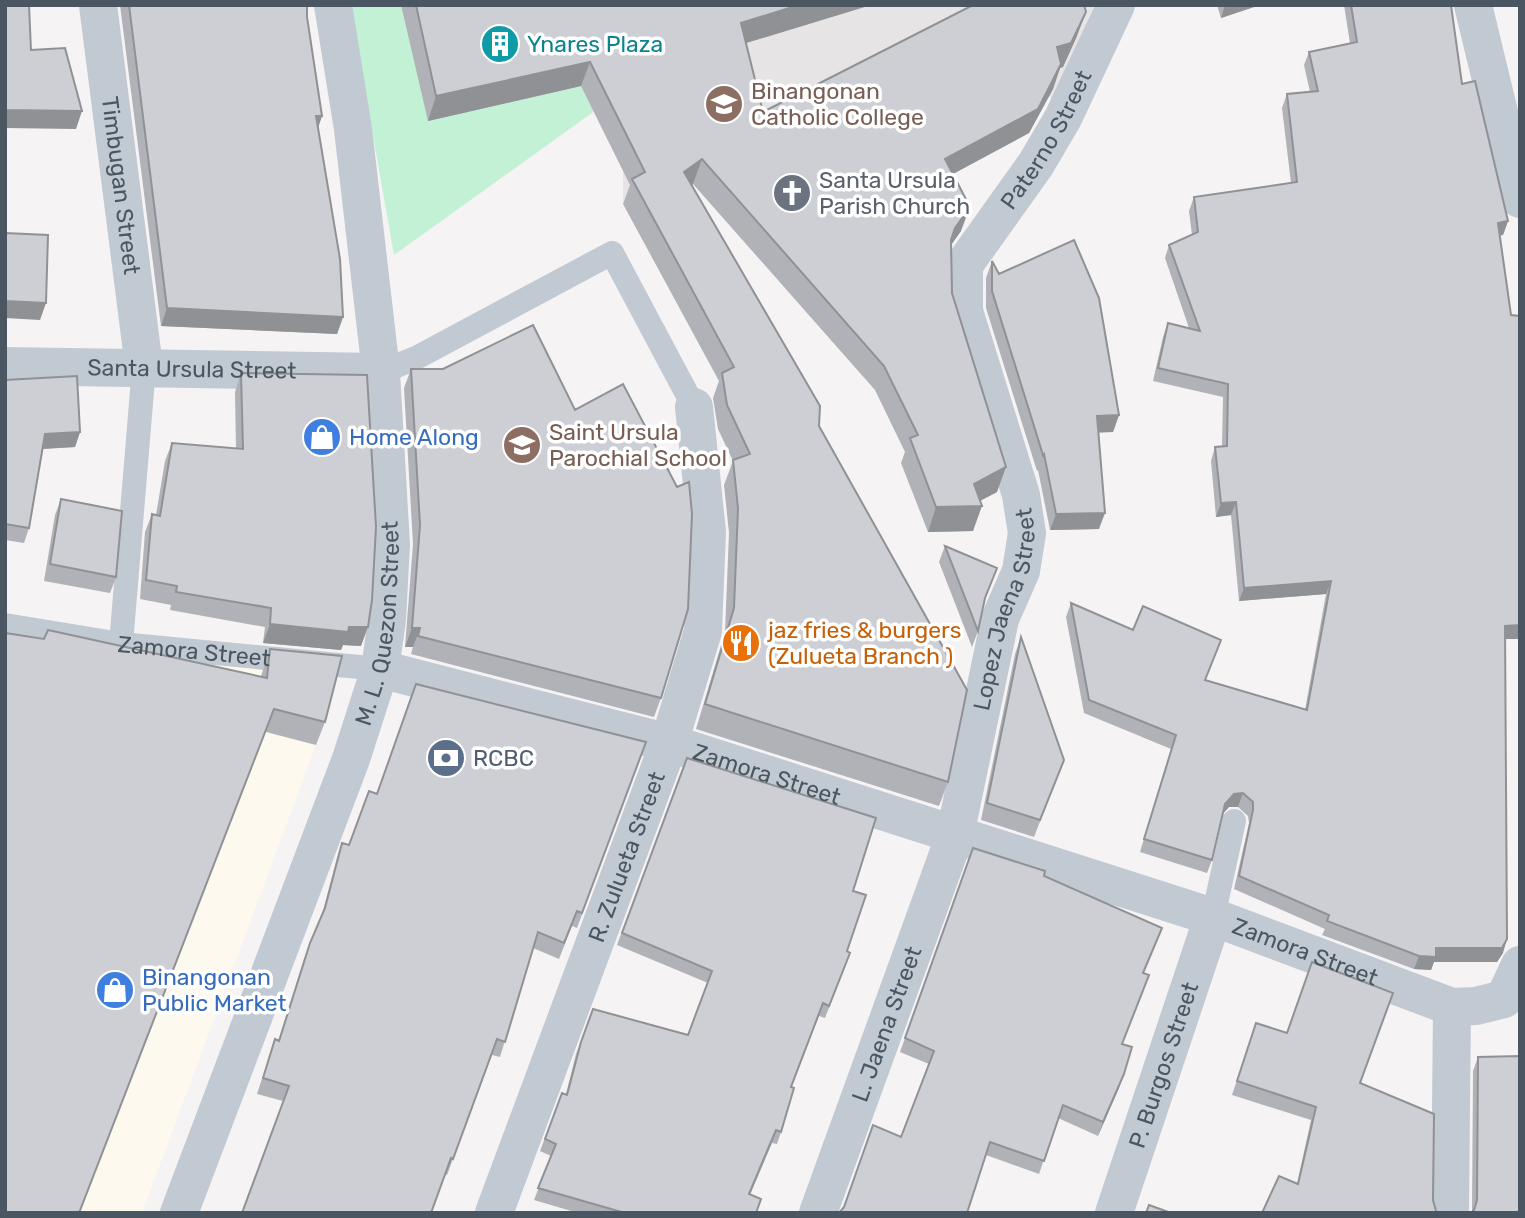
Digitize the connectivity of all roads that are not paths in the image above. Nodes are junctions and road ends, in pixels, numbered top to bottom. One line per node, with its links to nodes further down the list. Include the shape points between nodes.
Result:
1 (98, 5): 8 (street, Timbugan Street)
2 (332, 5): 9 (street, M. L. Quezon Street, via 353,129)
3 (1116, 5): 6 (street, Paterno Street, via 1043,153)
4 (1473, 5): 5 (street)
5 (1520, 199)
6 (964, 265): 16 (street, Lopez Jaena Street, via 964,311 1021,495 1027,533 1021,571 1000,619)
7 (5, 366): 8 (street, Santa Ursula Street)
8 (144, 367): 9 (street, Santa Ursula Street); 12 (lane)
9 (381, 372): 10 (lane, via 416,358 612,253); 13 (street, M. L. Quezon Street, via 391,545)
10 (694, 407): 14 (street, R. Zulueta Street, via 707,532 704,631)
11 (6, 629): 12 (lane, Zamora Street)
12 (121, 644): 13 (lane, Zamora Street)
13 (380, 669): 14 (street, Zamora Street); 20 (street, M. L. Quezon Street, via 351,759)
14 (669, 743): 16 (street, Zamora Street); 21 (street, R. Zulueta Street)
15 (1234, 821): 17 (lane)
16 (955, 835): 17 (street, Zamora Street); 22 (street, L. Jaena Street)
17 (1213, 917): 19 (street, Zamora Street); 23 (street, P. Burgos Street)
18 (1520, 965): 19 (street, Zamora Street, via 1504,999)
19 (1452, 1007): 24 (street)
20 (179, 1213)
21 (494, 1213)
22 (818, 1213)
23 (1114, 1213)
24 (1450, 1213)

